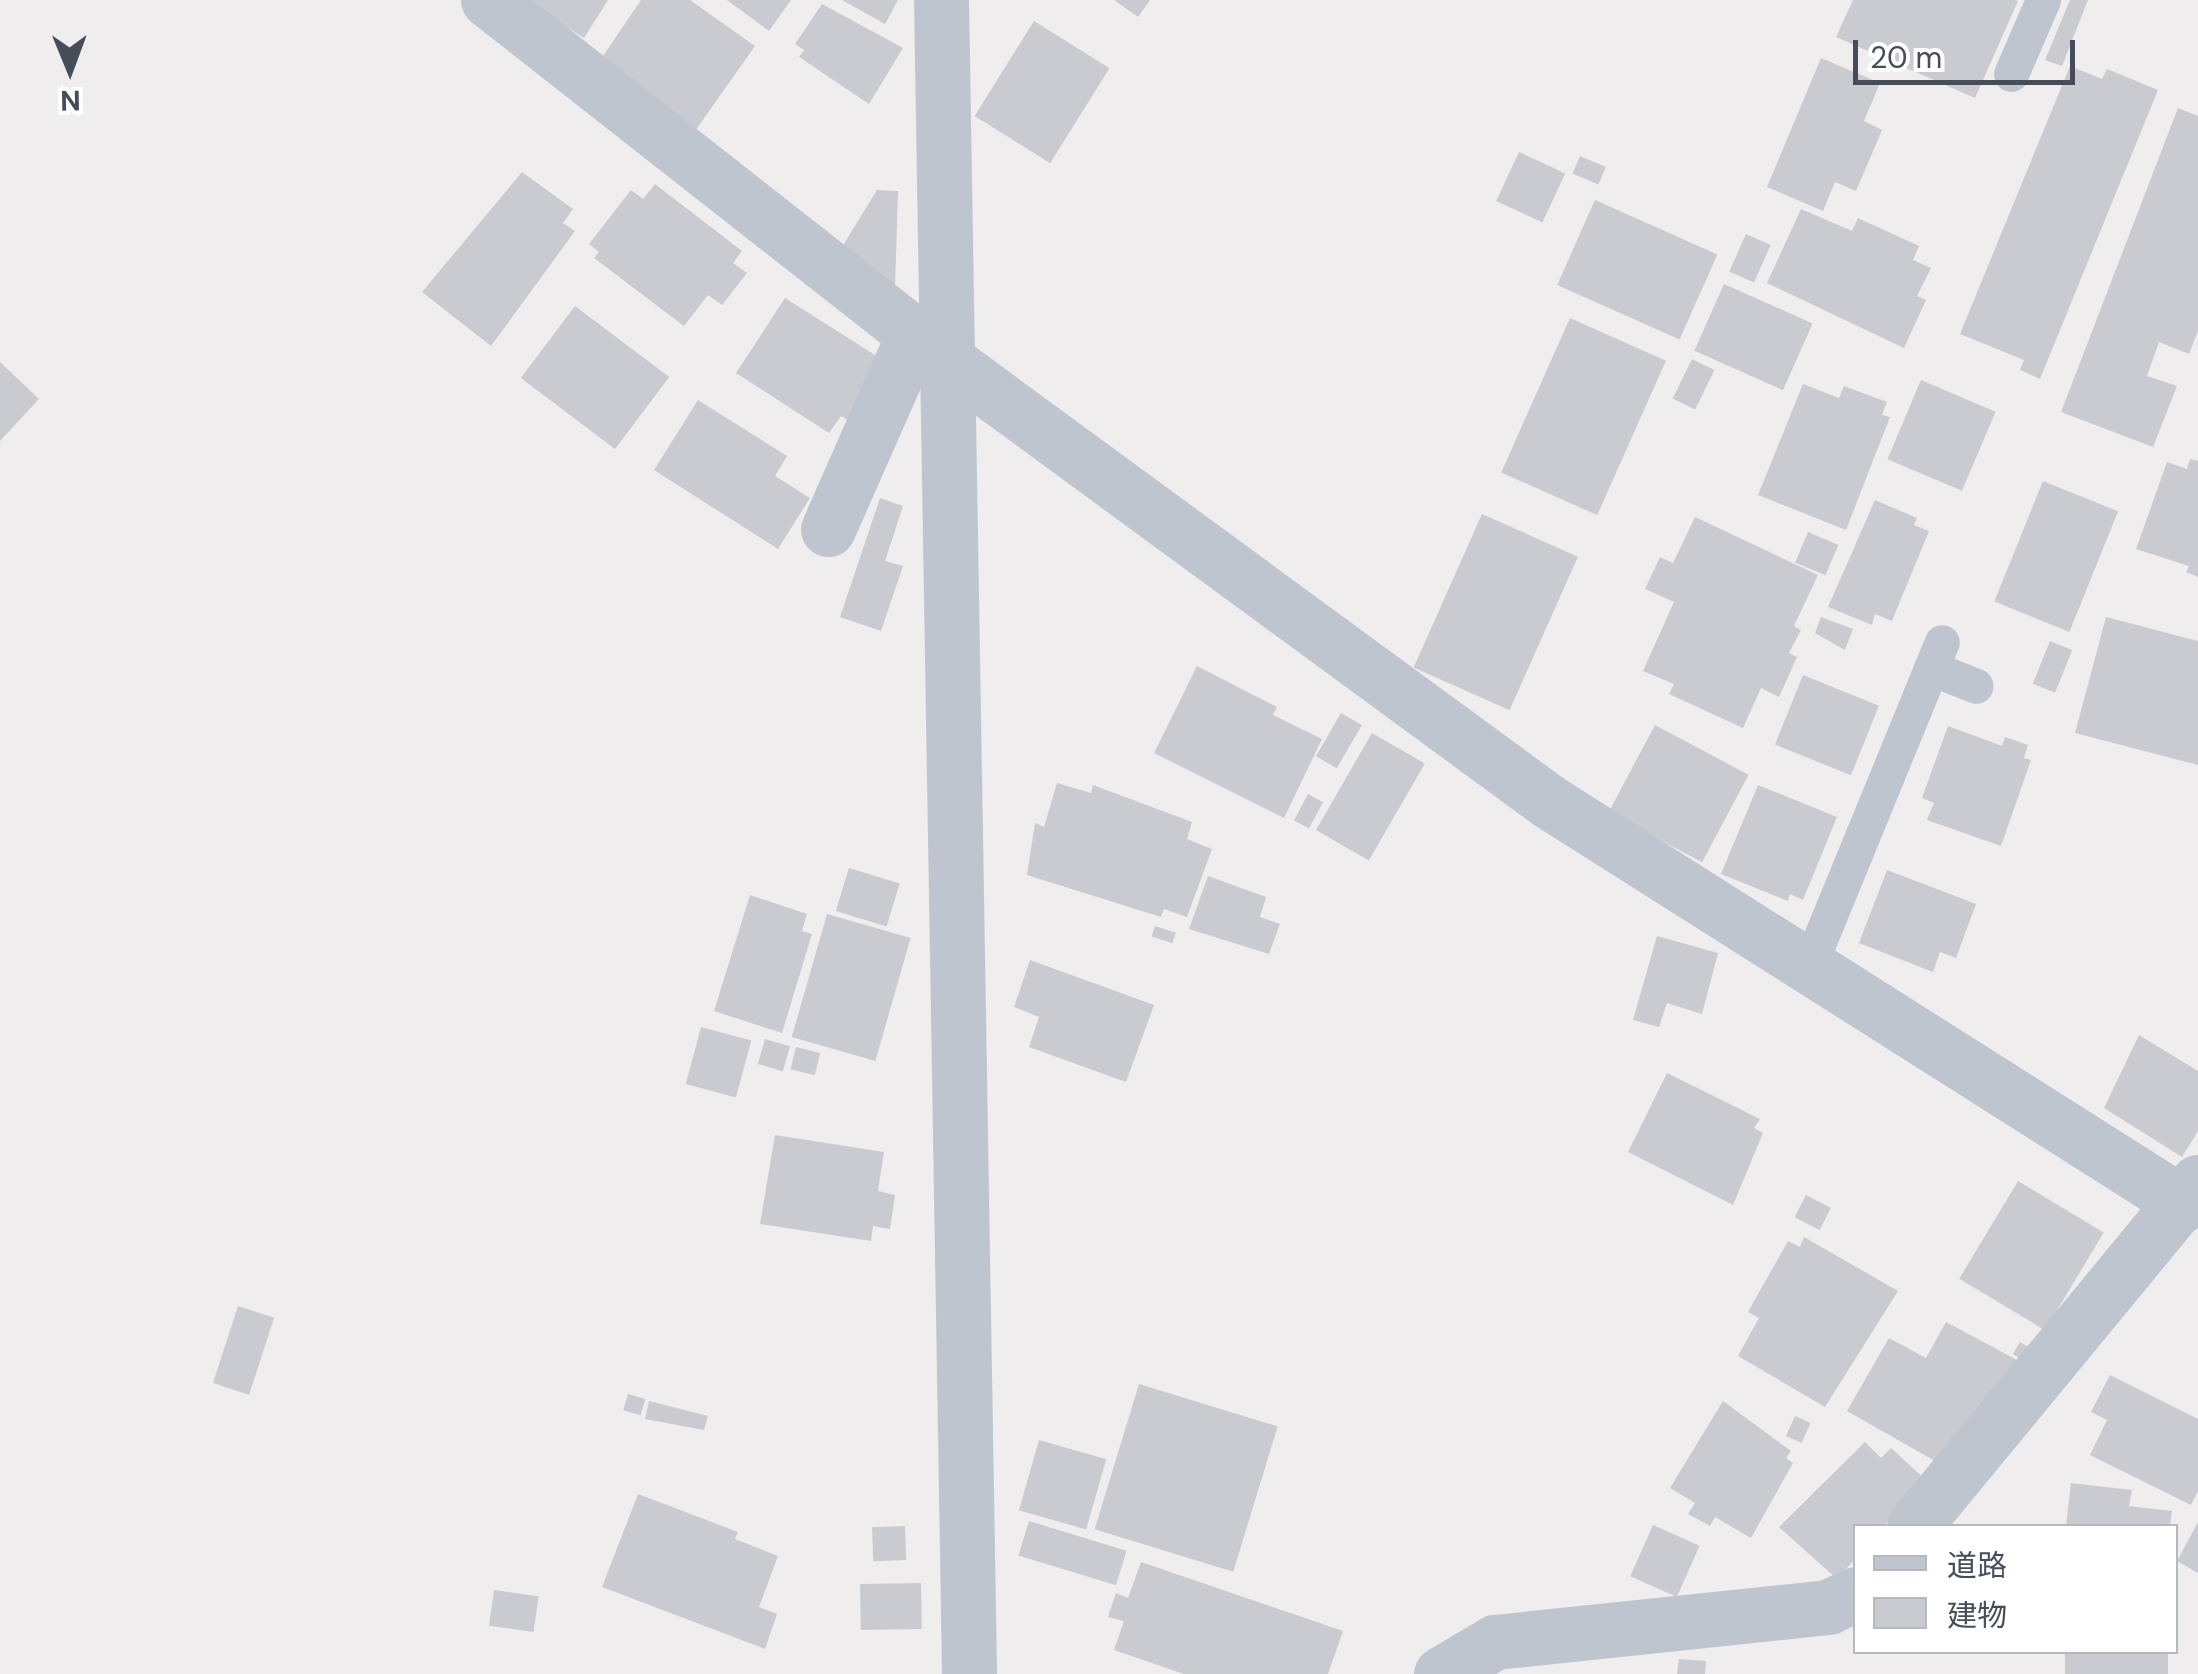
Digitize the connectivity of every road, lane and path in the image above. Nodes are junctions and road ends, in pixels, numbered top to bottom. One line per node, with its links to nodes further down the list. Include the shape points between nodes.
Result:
1 (488, 0): 5 (street)
2 (941, 0): 5 (street)
3 (2043, 0): 4 (lane)
4 (2011, 74)
5 (931, 348): 6 (street); 8 (street, via 1548,801); 12 (street)
6 (828, 530)
7 (1976, 686): 8 (lane, via 1936,655)
8 (1809, 966): 9 (street)
9 (2191, 1193): 10 (street)
10 (1916, 1524)
11 (1853, 1595): 13 (street, via 1828,1607 1494,1642)
12 (969, 1674)
13 (1442, 1674)

